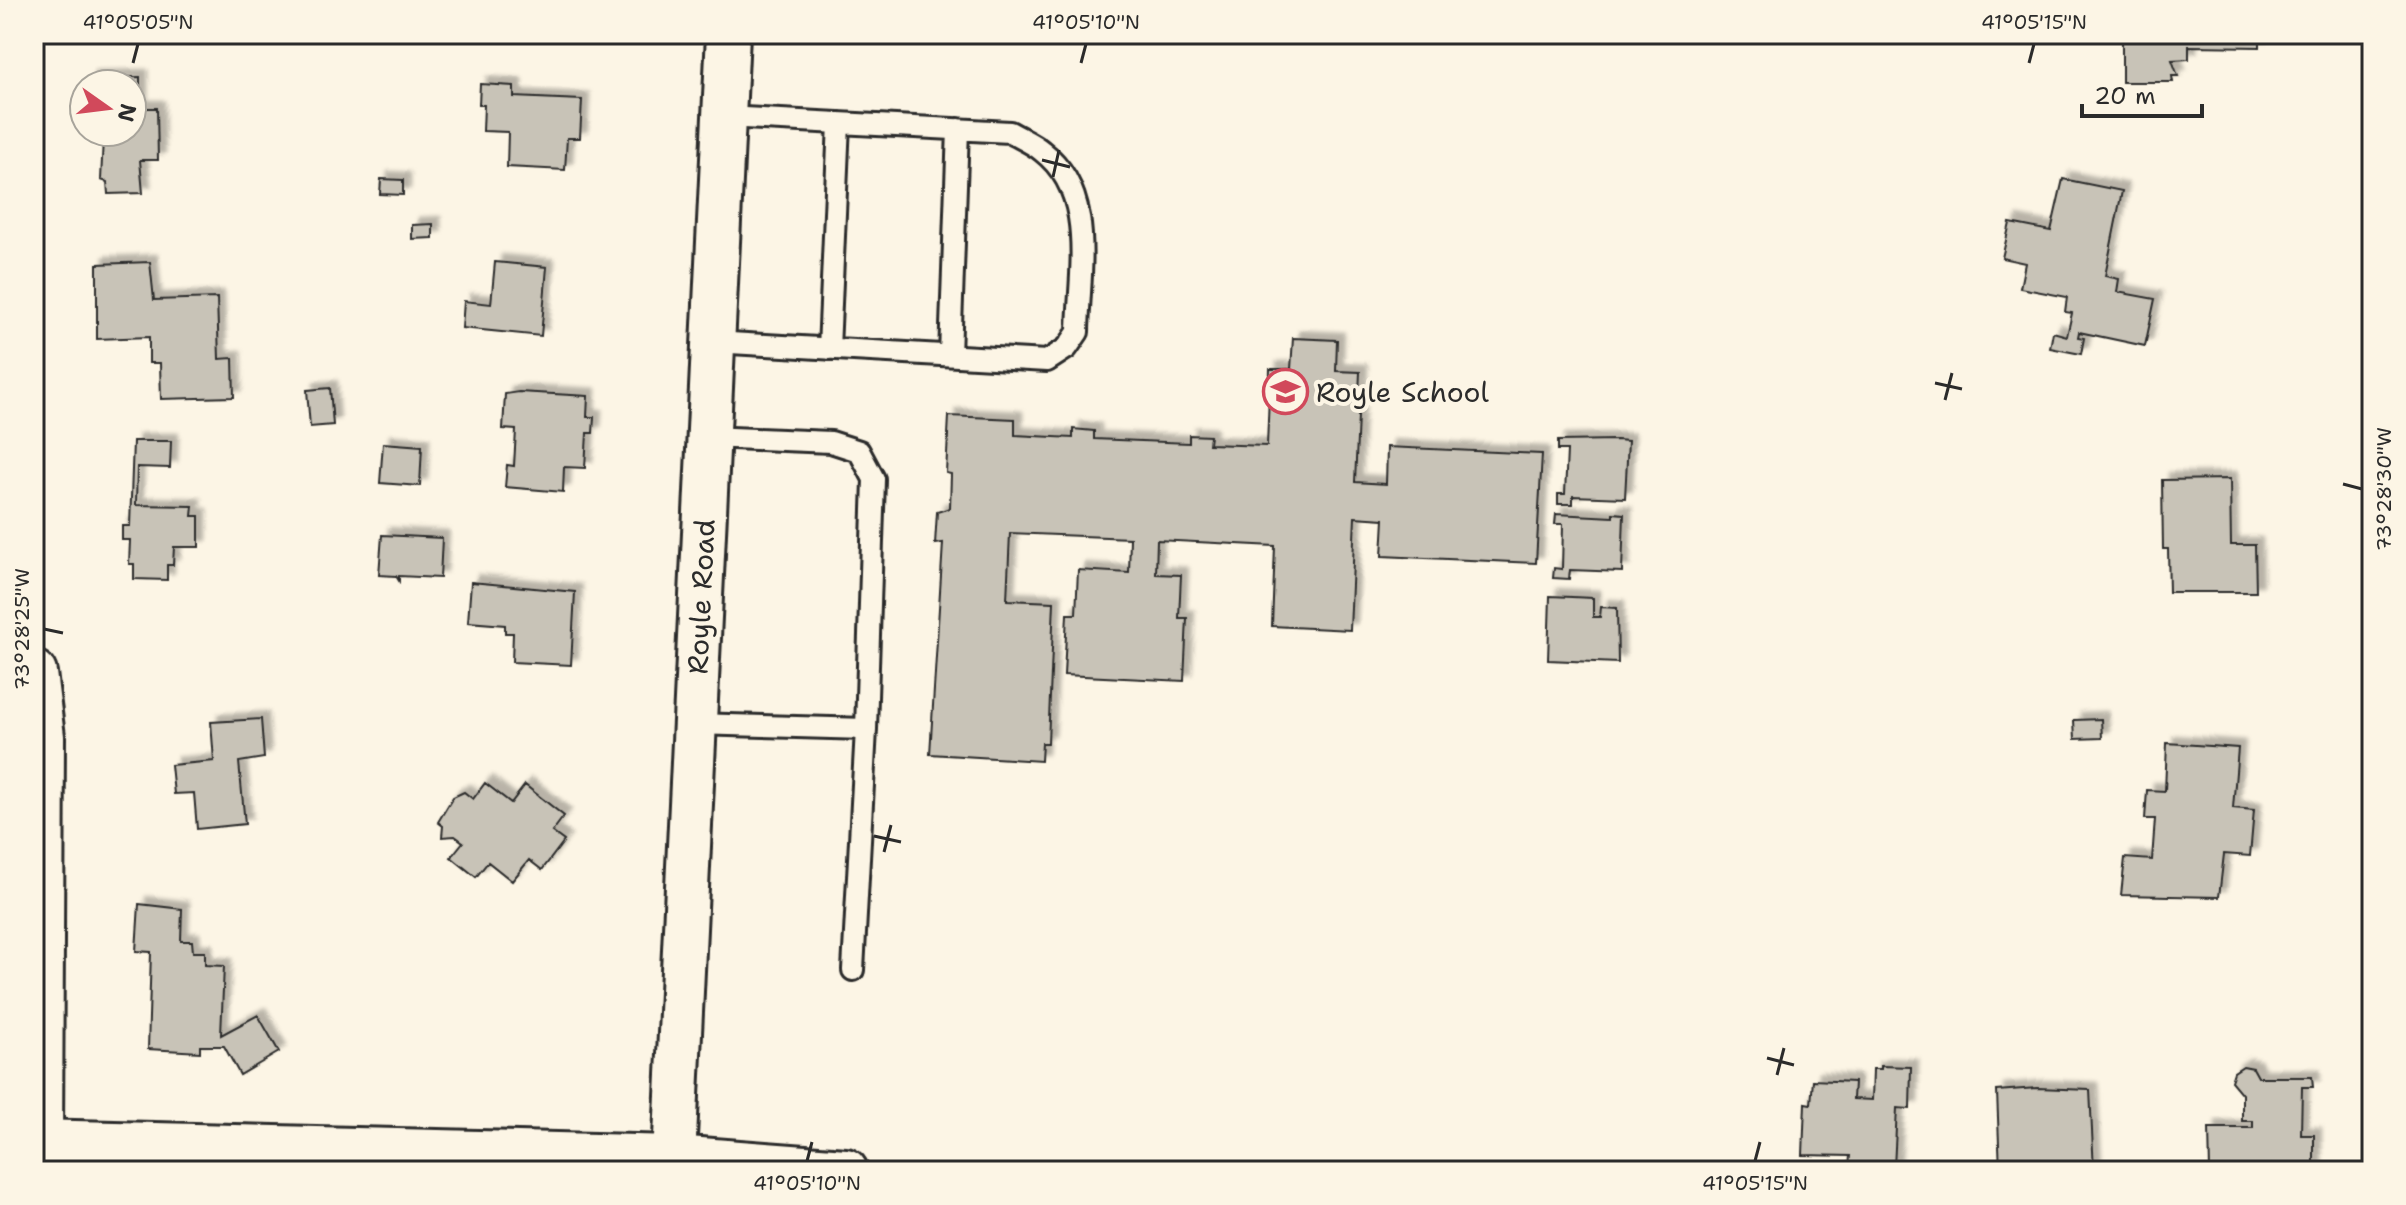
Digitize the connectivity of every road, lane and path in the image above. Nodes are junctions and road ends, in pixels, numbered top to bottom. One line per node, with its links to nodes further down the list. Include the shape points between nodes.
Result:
1 (728, 34): 2 (street, Royle Road)
2 (724, 117): 3 (lane); 5 (street, Royle Road)
3 (839, 123): 4 (lane); 6 (lane)
4 (958, 129): 7 (lane); 7 (lane, via 1010,132 1044,152 1067,182 1081,211 1078,332 1067,348 1047,361)
5 (713, 342): 6 (lane); 8 (street, Royle Road)
6 (829, 349): 7 (lane)
7 (950, 355)
8 (708, 437): 10 (street, Royle Road); 11 (lane, via 831,442 859,451 874,479)
9 (34, 673): 13 (main road, via 42,737)
10 (694, 724): 11 (lane); 14 (street, Royle Road)
11 (866, 729): 12 (lane)
12 (853, 970)
13 (37, 1142): 15 (main road)
14 (674, 1158): 15 (main road); 16 (main road)
15 (506, 1163)
16 (845, 1171)

